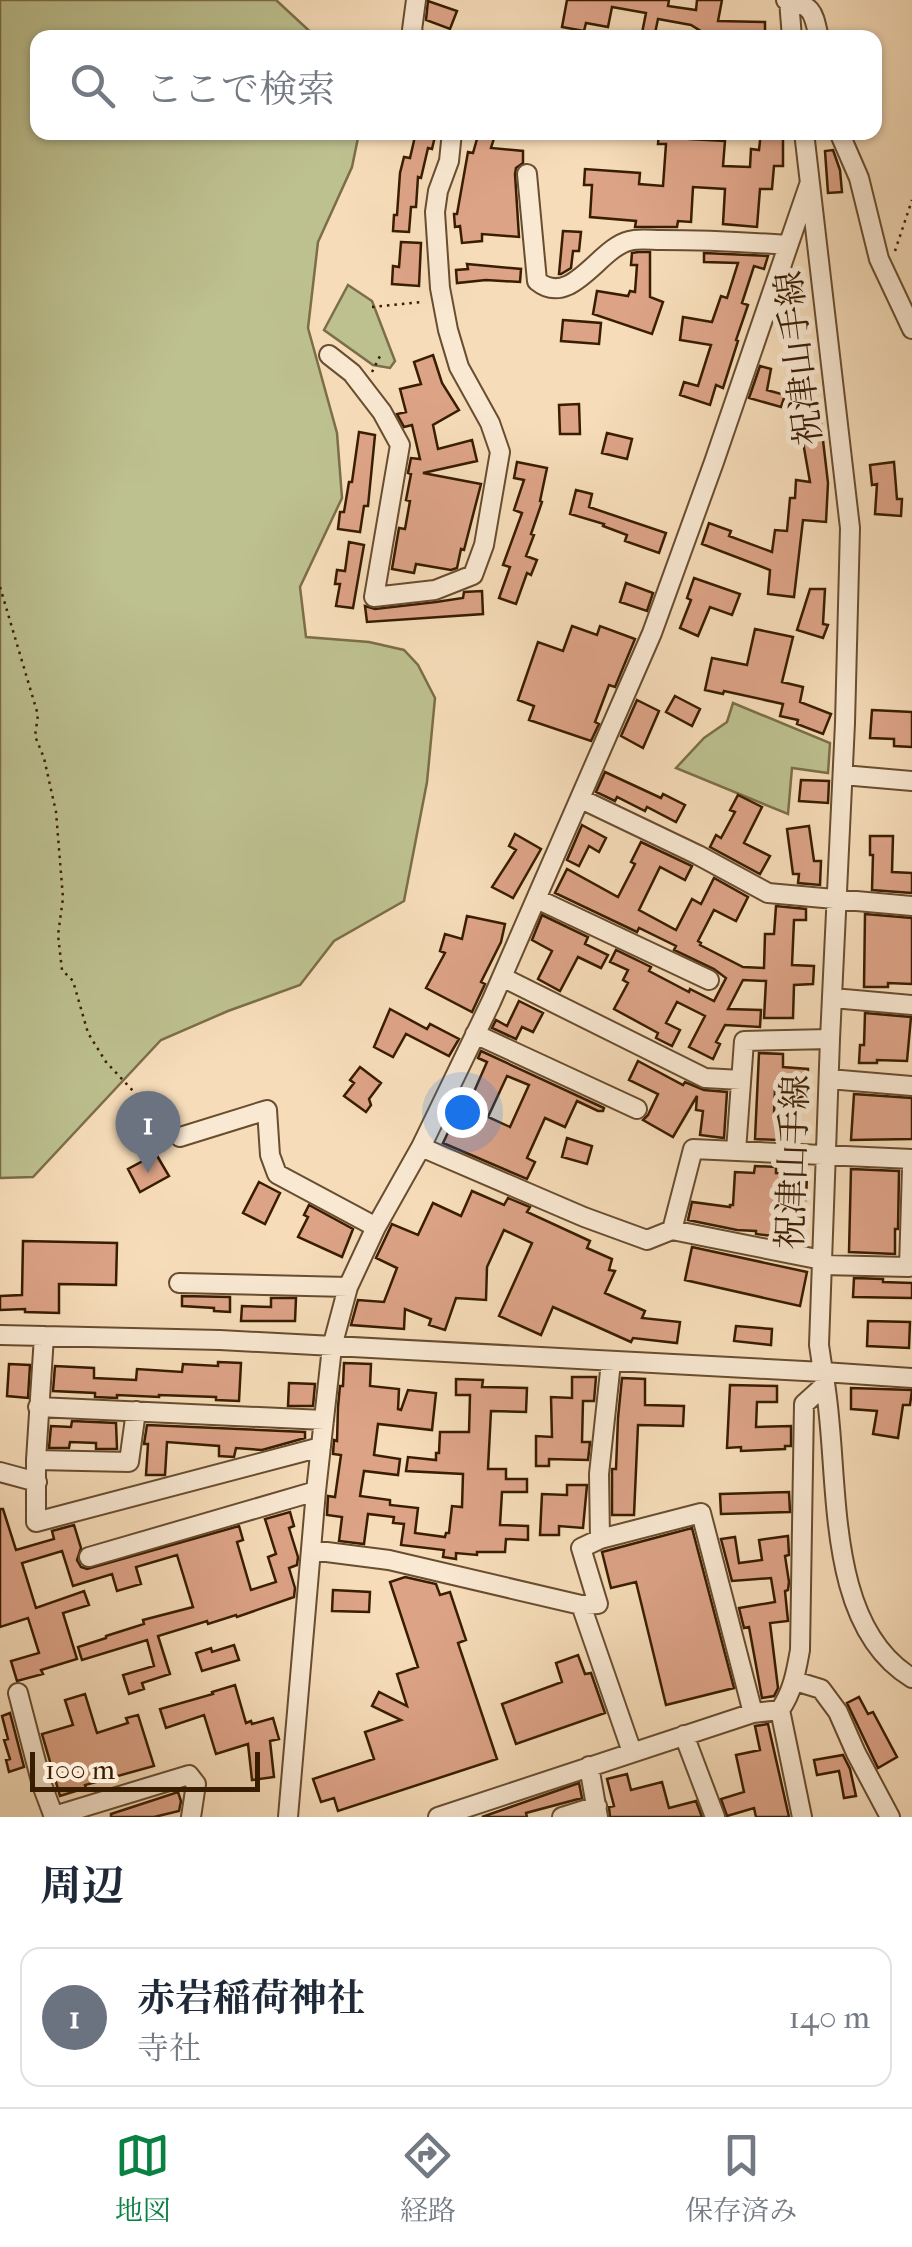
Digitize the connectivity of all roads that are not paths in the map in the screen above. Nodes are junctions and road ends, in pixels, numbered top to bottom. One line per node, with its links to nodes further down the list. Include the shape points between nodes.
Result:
1 (416, 0): 3 (street)
2 (789, 0): 4 (street); 5 (street, via 810,8)
3 (412, 30)
4 (791, 30)
5 (817, 30)
6 (451, 140): 13 (street, via 436,212 440,288 459,367 500,452 473,575 435,590 374,596 400,445 382,412)
7 (805, 140): 10 (street, 祝津山手線)
8 (842, 140): 12 (street, via 859,178 879,259)
9 (526, 174): 11 (street, via 537,281 556,289 627,240)
10 (810, 180): 11 (street); 14 (street, 祝津山手線, via 850,528)
11 (787, 244): 16 (street, via 652,633)
12 (911, 326)
13 (329, 355)
14 (842, 775): 15 (street); 18 (street, 祝津山手線)
15 (912, 781)
16 (581, 799): 17 (street); 18 (street, via 768,893)
17 (537, 899): 20 (street); 21 (street)
18 (838, 901): 19 (street); 22 (street, 祝津山手線)
19 (912, 906)
20 (502, 977): 24 (street); 27 (street, via 706,1078)
21 (709, 980)
22 (832, 998): 23 (street); 25 (street, 祝津山手線)
23 (912, 1005)
24 (475, 1034): 29 (street); 31 (street)
25 (830, 1039): 26 (street, 祝津山手線); 27 (street, via 744,1041)
26 (829, 1079): 28 (street); 33 (street, 祝津山手線)
27 (741, 1080): 32 (street)
28 (912, 1086)
29 (637, 1108)
30 (180, 1137): 36 (street, via 268,1110 278,1174)
31 (421, 1147): 36 (street); 37 (street, via 647,1240)
32 (736, 1151): 33 (street); 37 (street, via 693,1149)
33 (826, 1156): 34 (street); 38 (street, 祝津山手線)
34 (912, 1159)
35 (912, 1168): 38 (street, via 909,1268)
36 (376, 1227): 40 (street)
37 (672, 1230): 38 (street)
38 (822, 1262): 46 (street, 祝津山手線)
39 (178, 1283): 40 (street)
40 (348, 1287): 43 (street)
41 (0, 1335): 42 (street)
42 (44, 1336): 43 (street); 47 (street)
43 (332, 1346): 44 (street); 49 (street)
44 (612, 1362): 46 (street); 55 (street, via 599,1474)
45 (912, 1378): 46 (street)
46 (824, 1379): 59 (street, 祝津山手線, via 845,1571 878,1646); 60 (street, via 804,1404)
47 (38, 1406): 48 (street); 51 (street)
48 (136, 1412): 49 (street); 51 (street, via 130,1462)
49 (324, 1420): 50 (street)
50 (321, 1447): 53 (street, via 36,1522); 54 (street)
51 (36, 1460): 53 (street)
52 (0, 1472): 53 (street)
53 (36, 1482)
54 (316, 1491): 56 (street); 57 (street)
55 (600, 1539): 58 (street, via 581,1548 598,1604); 63 (street, via 702,1514)
56 (311, 1550): 58 (street, via 389,1560); 71 (street)
57 (89, 1556)
58 (581, 1605): 65 (street)
59 (912, 1678)
60 (795, 1681): 62 (street); 75 (street, via 820,1689 838,1712)
61 (18, 1693): 69 (street)
62 (780, 1710): 63 (street); 74 (street)
63 (753, 1713): 64 (street)
64 (684, 1736): 65 (street); 73 (street)
65 (632, 1752): 66 (street)
66 (588, 1766): 67 (street); 68 (street)
67 (598, 1811): 72 (street)
68 (448, 1815)
69 (54, 1816): 70 (street, via 189,1775 196,1784)
70 (192, 1817)
71 (288, 1817)
72 (562, 1817)
73 (714, 1817)
74 (802, 1817)
75 (890, 1817)

